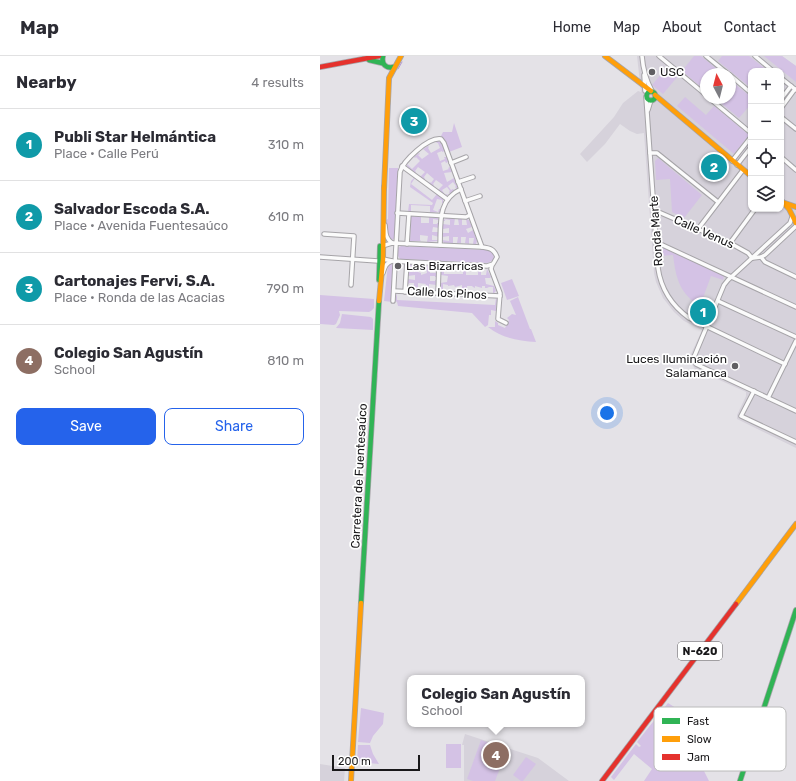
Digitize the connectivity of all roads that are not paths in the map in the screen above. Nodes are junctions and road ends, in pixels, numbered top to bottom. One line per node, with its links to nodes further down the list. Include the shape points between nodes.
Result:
1 (379, 56): 9 (main road)
2 (383, 56): 10 (main road)
3 (606, 56): 19 (main road)
4 (642, 56): 15 (street, Ronda Marte)
5 (659, 56): 22 (street)
6 (706, 56): 13 (street)
7 (755, 56): 14 (street)
8 (399, 57): 12 (main road, via 398,64)
9 (357, 60): 10 (main road, via 376,61); 11 (main road)
10 (384, 65): 12 (main road); 16 (main road)
11 (320, 67)
12 (394, 67): 16 (main road)
13 (721, 68)
14 (769, 68)
15 (644, 72): 17 (street, Ronda Marte); 25 (street, Ronda Marte)
16 (389, 78): 46 (main road)
17 (644, 78): 19 (street); 25 (street, Ronda Marte)
18 (784, 80): 21 (street)
19 (636, 81): 25 (main road)
20 (736, 81): 24 (street)
21 (791, 86): 23 (street); 26 (street)
22 (700, 90)
23 (796, 90): 28 (street)
24 (748, 91)
25 (649, 94): 34 (street, Ronda Marte, via 647,113); 37 (main road)
26 (784, 95)
27 (716, 104): 30 (street)
28 (784, 104)
29 (784, 120): 31 (street)
30 (748, 130)
31 (796, 130)
32 (749, 140): 37 (street)
33 (748, 151): 39 (street)
34 (650, 153): 51 (street, via 657,153); 55 (street, Ronda Marte)
35 (466, 157): 38 (street)
36 (784, 160): 42 (street)
37 (732, 161): 39 (main road)
38 (451, 163): 40 (street, via 443,141 439,138 418,150); 45 (street)
39 (737, 165): 41 (main road)
40 (402, 166): 49 (street); 57 (street)
41 (743, 170): 43 (main road); 51 (street)
42 (796, 170)
43 (748, 174)
44 (473, 176): 45 (street)
45 (458, 182): 47 (street)
46 (384, 187): 62 (main road); 71 (main road)
47 (461, 189): 49 (street); 50 (street)
48 (480, 196): 50 (street)
49 (447, 199): 59 (street)
50 (465, 201): 60 (street)
51 (718, 202): 64 (street)
52 (784, 202): 54 (main road)
53 (784, 204): 61 (main road)
54 (796, 208): 61 (main road)
55 (654, 210): 64 (street, Calle Venus); 66 (street, Ronda Marte)
56 (753, 212): 69 (street)
57 (397, 213): 58 (street); 67 (street)
58 (409, 214): 59 (street); 68 (street)
59 (442, 216): 60 (street); 70 (street)
60 (470, 216): 72 (street)
61 (792, 216): 63 (main road); 73 (street, via 790,223)
62 (384, 222): 67 (street, via 386,236); 71 (main road)
63 (796, 225): 75 (street)
64 (698, 229): 69 (street, Calle Venus)
65 (324, 234): 77 (street, via 354,236)
66 (656, 242): 84 (street); 96 (street, Ronda Marte, via 659,275 670,301 682,313)
67 (394, 243): 68 (street); 71 (street); 79 (street)
68 (407, 244): 70 (street)
69 (730, 244): 76 (street, Calle Venus, via 748,253)
70 (440, 245): 72 (street)
71 (382, 246): 78 (main road)
72 (482, 247): 82 (street, via 492,249 496,253 497,257)
73 (759, 252): 75 (street); 76 (street)
74 (320, 257): 77 (street)
75 (761, 257): 76 (street); 83 (street, via 765,262)
76 (752, 258): 84 (street)
77 (353, 260): 78 (street); 86 (street)
78 (381, 260): 79 (street); 85 (main road, Carretera de Fuentesaúco); 94 (main road, Carretera de Fuentesaúco)
79 (394, 261): 80 (street); 85 (street, via 385,266); 87 (street)
80 (407, 262): 81 (street); 88 (street)
81 (439, 263): 82 (street); 89 (street)
82 (492, 265): 90 (street)
83 (796, 276)
84 (732, 277): 92 (street, via 724,285); 93 (street)
85 (382, 280): 94 (main road, Carretera de Fuentesaúco)
86 (351, 285)
87 (394, 291): 88 (street, Calle los Pinos); 91 (street)
88 (405, 292): 89 (street, Calle los Pinos)
89 (438, 293): 90 (street, Calle los Pinos)
90 (500, 296): 95 (street, via 498,319)
91 (393, 301)
92 (718, 302): 96 (street); 97 (street)
93 (796, 307)
94 (378, 316): 110 (main road, Carretera de Fuentesaúco)
95 (506, 323)
96 (707, 327): 99 (street, Ronda Marte); 100 (street, via 694,355 696,364)
97 (796, 338)
98 (796, 341): 99 (street)
99 (785, 364): 101 (street)
100 (754, 391): 101 (street); 103 (street, via 741,416)
101 (768, 398): 102 (street)
102 (796, 411)
103 (796, 442)
104 (796, 524): 106 (main road, N-620)
105 (796, 610): 107 (main road)
106 (658, 707)
107 (764, 707)
108 (654, 712): 111 (main road, N-620)
109 (743, 771): 112 (main road)
110 (351, 781)
111 (602, 781)
112 (740, 781)

